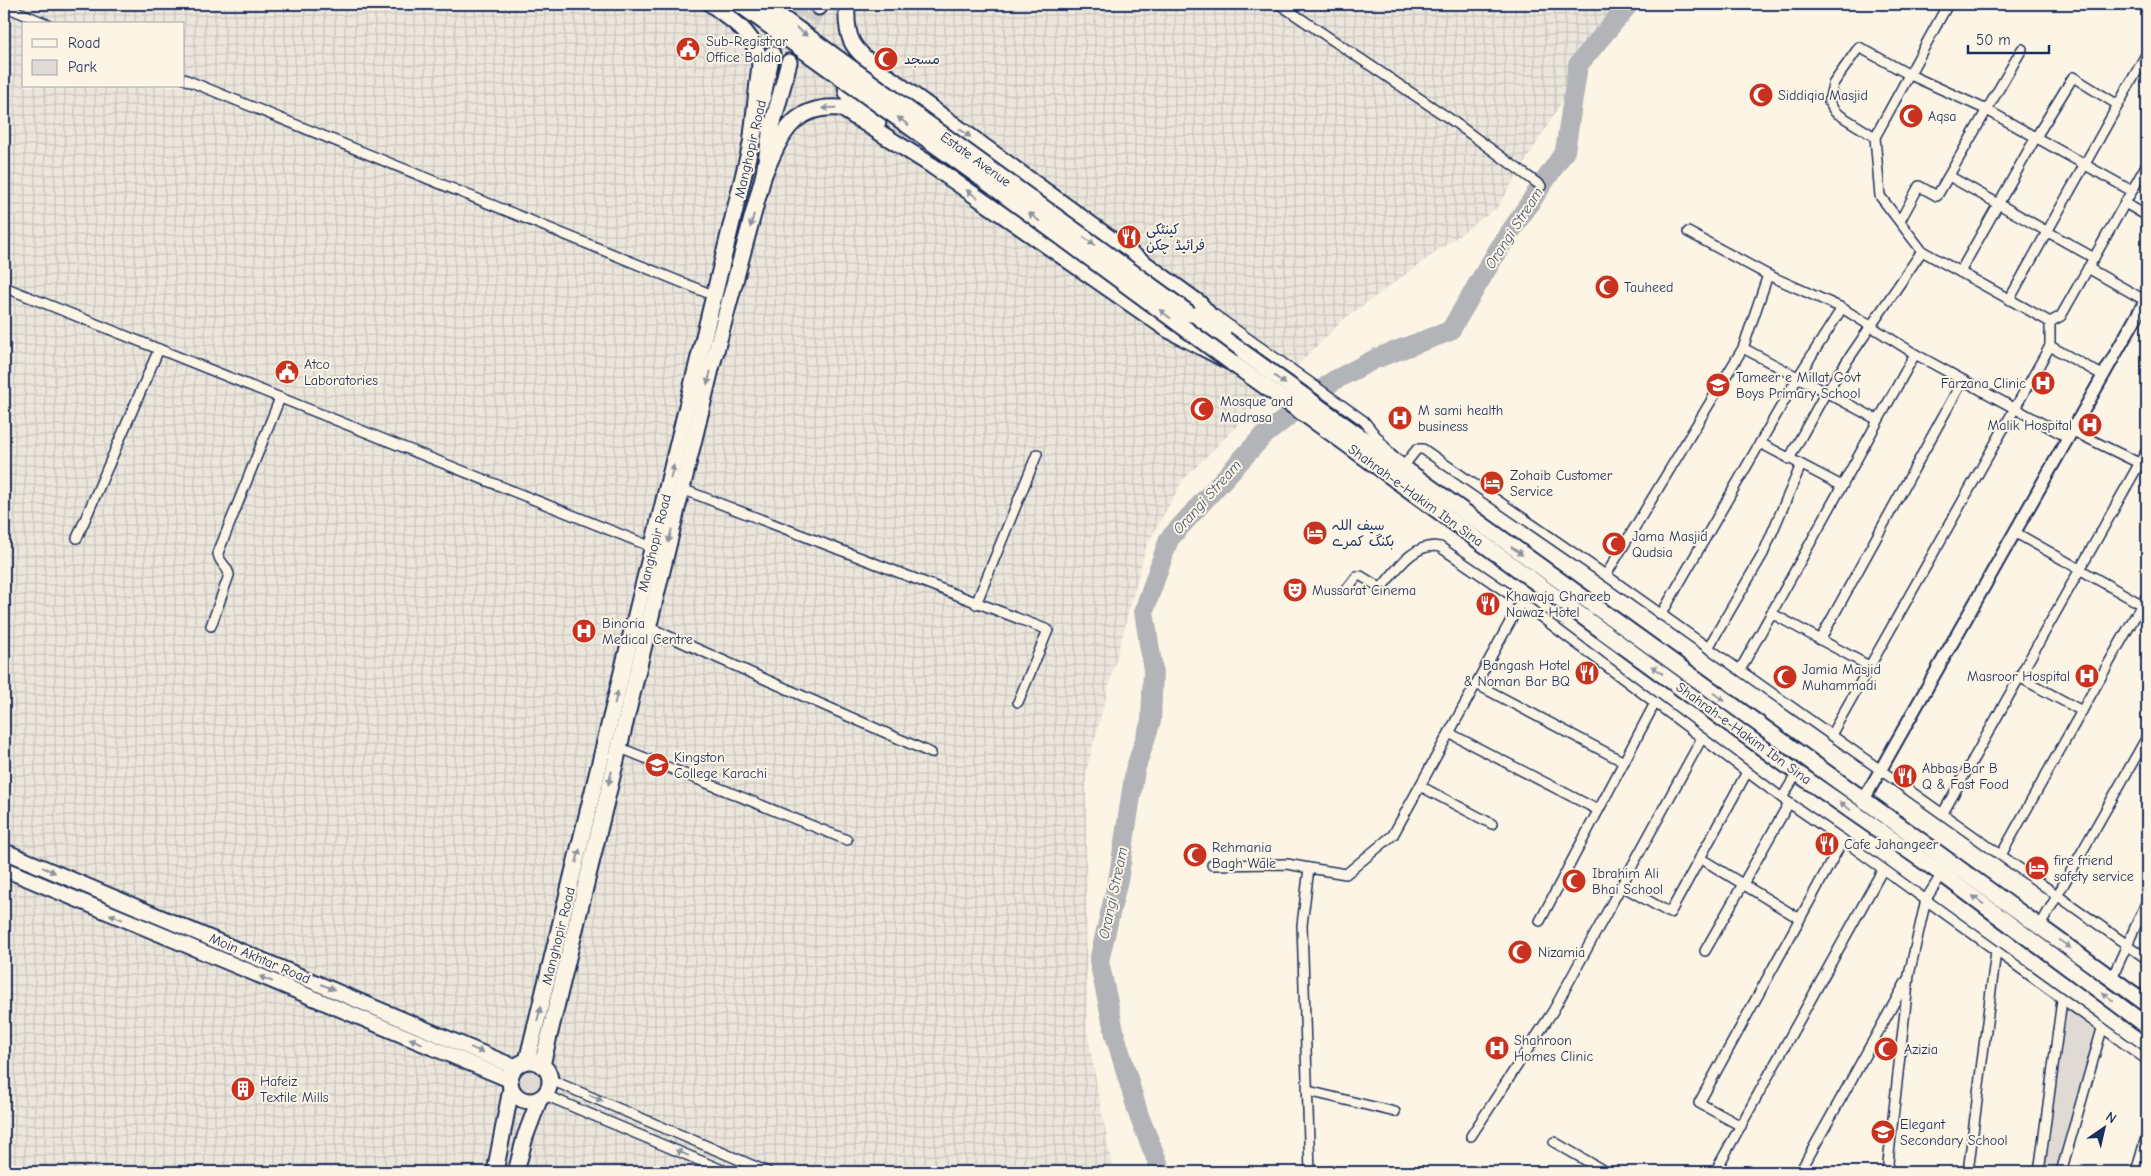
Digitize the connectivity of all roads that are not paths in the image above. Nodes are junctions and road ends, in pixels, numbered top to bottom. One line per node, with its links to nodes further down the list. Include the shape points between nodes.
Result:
1 (711, 4): 20 (main road, via 743,28 759,53)
2 (739, 4): 51 (main road, one-way to 2, bridge)
3 (763, 4): 44 (main road, Estate Avenue, one-way to 44, bridge)
4 (847, 4): 13 (main road, via 848,34 854,49)
5 (1279, 4): 26 (street, via 1450,119)
6 (1948, 4): 14 (street)
7 (4, 6): 8 (street)
8 (42, 22)
9 (2022, 49): 17 (street)
10 (772, 54): 20 (main road, Manghopir Road)
11 (2147, 54): 16 (street)
12 (789, 62): 24 (main road, via 770,134)
13 (883, 73): 22 (main road, via 870,67 856,69 847,80 847,94 856,105); 44 (main road, one-way to 44)
14 (1908, 74): 17 (street); 18 (street); 18 (street, via 1859,47 1833,84 1831,108)
15 (185, 80): 40 (street)
16 (2118, 105): 19 (street, via 2073,77); 23 (street)
17 (1987, 110): 19 (street); 25 (street)
18 (1875, 136): 31 (street, via 1880,196)
19 (2036, 138): 23 (street); 29 (street)
20 (751, 145): 40 (main road, Manghopir Road)
21 (2147, 164): 27 (street)
22 (931, 165): 24 (main road, one-way to 24, via 841,108 828,107 804,114 786,128); 51 (main road, one-way to 22, via 1167,329)
23 (2084, 165): 27 (street); 33 (street)
24 (764, 174): 69 (main road, one-way to 69)
25 (1949, 176): 29 (street); 31 (street, via 1937,196 1919,186)
26 (1541, 186)
27 (2132, 192): 28 (street)
28 (2125, 203): 30 (street); 35 (street)
29 (1998, 205): 33 (street); 37 (street)
30 (2147, 216)
31 (1900, 221): 34 (street)
32 (1688, 232): 38 (street)
33 (2047, 232): 35 (street); 42 (street)
34 (1922, 251): 37 (street); 46 (street)
35 (2094, 258): 36 (street)
36 (2088, 268): 41 (street); 45 (street, via 2061,316)
37 (1960, 272): 42 (street)
38 (1768, 275): 43 (street); 48 (street)
39 (4, 287): 49 (street)
40 (715, 296): 72 (main road, Manghopir Road, one-way to 40)
41 (2146, 299): 53 (street)
42 (2009, 300): 45 (street)
43 (1842, 308): 46 (street); 52 (street)
44 (1194, 309): 51 (main road); 67 (street, via 1364,421)
45 (2050, 322): 47 (street)
46 (1870, 326): 50 (street); 55 (street)
47 (2050, 346): 53 (street); 57 (street)
48 (1743, 348): 52 (street); 74 (street)
49 (159, 349): 56 (street); 71 (street)
50 (1914, 354): 54 (street); 58 (street)
51 (1236, 357): 60 (main road)
52 (1798, 376): 55 (street); 61 (street)
53 (2104, 376): 59 (street)
54 (1963, 380): 57 (street); 84 (street)
55 (1826, 392): 58 (street); 64 (street)
56 (280, 398): 72 (street); 82 (street, via 218,553 229,575)
57 (2014, 408): 59 (street); 86 (street)
58 (1878, 420): 68 (street)
59 (2071, 434): 66 (street); 70 (street)
60 (1345, 435): 67 (main road, Shahrah-e-Hakim Ibn Sina); 102 (main road, Shahrah-e-Hakim Ibn Sina, one-way to 60)
61 (1760, 443): 64 (street); 81 (street)
62 (2147, 450): 66 (street)
63 (1038, 454): 78 (street)
64 (1789, 458): 65 (street)
65 (1801, 465): 68 (street); 85 (street, via 1764,554)
66 (2144, 465): 73 (street)
67 (1402, 468): 74 (street, via 1417,449 1423,449); 105 (main road, Shahrah-e-Hakim Ibn Sina, one-way to 105)
68 (1842, 486): 80 (street)
69 (682, 489): 78 (street); 83 (main road, one-way to 83)
70 (2016, 533): 73 (street); 100 (street)
71 (77, 538)
72 (652, 547): 141 (main road, Manghopir Road, one-way to 72)
73 (2078, 569): 79 (street); 88 (street)
74 (1606, 576): 81 (street)
75 (1347, 589): 77 (street, via 1357,576 1382,587 1403,562 1422,547 1432,545 1440,547)
76 (2147, 595): 79 (street)
77 (1521, 602): 89 (street); 91 (street)
78 (976, 604): 90 (street, via 1048,630)
79 (2145, 606): 92 (street)
80 (1771, 613): 84 (street); 87 (street)
81 (1661, 614): 85 (street)
82 (211, 626)
83 (648, 627): 97 (main road); 98 (street)
84 (1820, 640): 86 (street)
85 (1708, 648): 87 (street)
86 (1869, 666): 94 (street)
87 (1740, 670): 94 (street)
88 (2018, 677): 92 (street); 107 (street)
89 (1476, 684): 93 (street); 99 (street)
90 (1018, 702)
91 (1655, 703): 96 (street); 99 (street)
92 (2082, 711): 112 (street)
93 (1449, 733): 103 (street); 106 (street)
94 (1831, 735): 100 (street)
95 (2147, 737): 121 (street)
96 (1702, 738): 101 (street); 120 (street)
97 (618, 747): 109 (street); 140 (main road, one-way to 140, via 557,1013)
98 (931, 753)
99 (1624, 762): 106 (street)
100 (1881, 770): 105 (street); 107 (street)
101 (1747, 772): 104 (street); 113 (street)
102 (1797, 773): 104 (street); 118 (main road, Shahrah-e-Hakim Ibn Sina, one-way to 102)
103 (1420, 786): 108 (street); 115 (street, via 1393,835 1346,874)
104 (1786, 801): 110 (street); 119 (street)
105 (1863, 801): 126 (main road, Shahrah-e-Hakim Ibn Sina)
106 (1598, 810): 125 (street)
107 (1943, 813): 112 (street)
108 (1492, 824)
109 (847, 840)
110 (1843, 840): 117 (street); 124 (street)
111 (4, 851): 127 (main road, Moin Akhtar Road, one-way to 127)
112 (2001, 855): 121 (street)
113 (1700, 858): 119 (street); 120 (street, via 1670,914)
114 (1212, 865): 115 (street, via 1287,864)
115 (1309, 868): 143 (street, via 1302,925)
116 (4, 869): 129 (main road, Moin Akhtar Road, one-way to 116)
117 (1883, 869): 122 (street); 146 (street)
118 (1942, 874): 122 (street); 137 (main road, Shahrah-e-Hakim Ibn Sina, one-way to 118)
119 (1743, 884): 124 (street); 130 (street)
120 (1622, 886): 149 (street, via 1553,1011)
121 (2057, 896): 126 (street); 128 (street)
122 (1926, 899): 131 (street); 133 (street)
123 (2147, 902): 128 (street)
124 (1800, 919): 146 (street, via 1700,1103)
125 (1540, 921)
126 (2040, 926): 134 (main road, Shahrah-e-Hakim Ibn Sina, one-way to 134)
127 (203, 934): 129 (main road); 141 (main road, Moin Akhtar Road, one-way to 141)
128 (2126, 944): 132 (street); 134 (street)
129 (196, 951): 141 (main road, Moin Akhtar Road, one-way to 129)
130 (1705, 951)
131 (1996, 951): 135 (street); 161 (street)
132 (2147, 959)
133 (1910, 975): 159 (street); 160 (street)
134 (2112, 978): 136 (main road, Shahrah-e-Hakim Ibn Sina)
135 (2062, 1000): 138 (street); 162 (street)
136 (2147, 1004)
137 (2147, 1026)
138 (2102, 1029): 139 (street); 163 (street)
139 (2147, 1060)
140 (542, 1065): 141 (main road); 142 (main road)
141 (516, 1074): 144 (main road, via 523,1100); 147 (main road, Manghopir Road)
142 (550, 1080): 144 (main road, via 550,1088); 155 (street, one-way to 155)
143 (1308, 1091): 145 (street); 156 (street)
144 (542, 1097): 150 (main road); 154 (street, one-way to 144)
145 (1395, 1112)
146 (1741, 1126): 158 (street)
147 (502, 1130): 150 (main road, via 516,1125); 152 (main road, Manghopir Road)
148 (2147, 1134): 164 (street)
149 (1472, 1136)
150 (525, 1137): 153 (main road)
151 (1554, 1142): 157 (street)
152 (495, 1172)
153 (516, 1172)
154 (727, 1172)
155 (768, 1172)
156 (1310, 1172)
157 (1606, 1172)
158 (1715, 1172)
159 (1800, 1172)
160 (1886, 1172)
161 (1968, 1172)
162 (2040, 1172)
163 (2061, 1172)
164 (2136, 1172)

